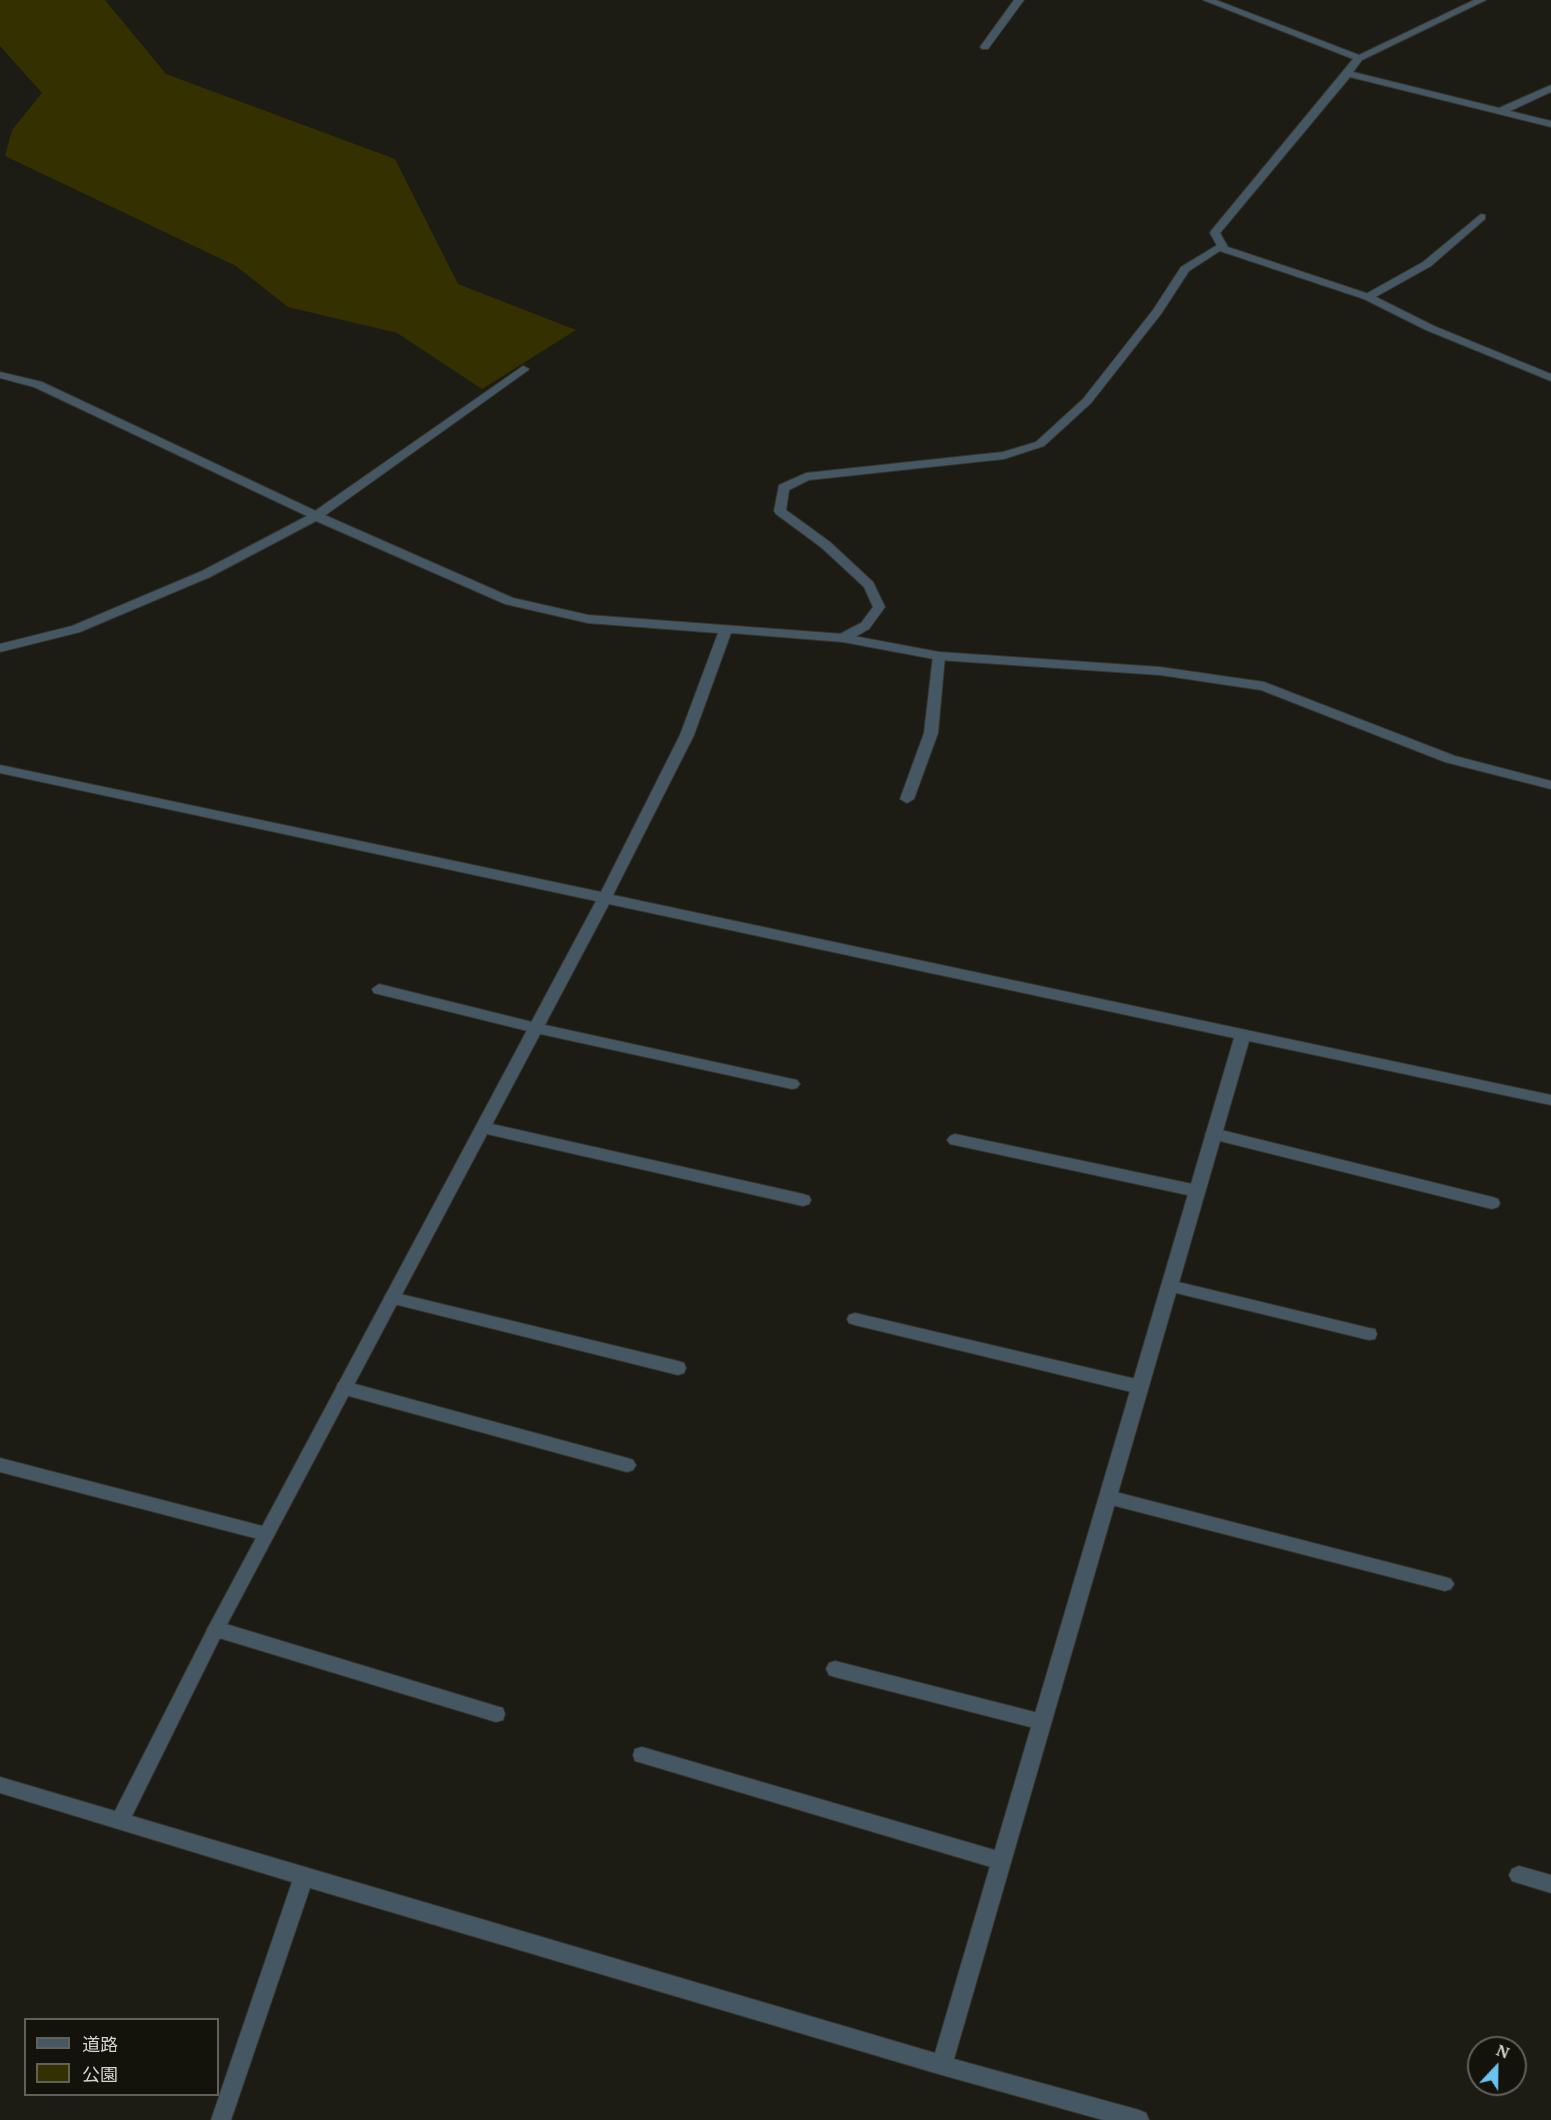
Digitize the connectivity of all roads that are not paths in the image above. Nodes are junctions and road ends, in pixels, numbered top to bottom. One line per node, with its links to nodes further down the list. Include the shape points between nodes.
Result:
1 (1019, 0): 4 (street)
2 (1208, 0): 5 (street)
3 (1481, 0): 5 (street)
4 (985, 47)
5 (1359, 58): 6 (street)
6 (1347, 73): 8 (street); 11 (street, via 1215,233)
7 (1551, 88): 8 (street)
8 (1501, 111): 9 (street)
9 (1551, 124)
10 (1481, 217): 12 (street, via 1427,264)
11 (1222, 245): 12 (street, via 1224,249); 18 (street, via 1185,269 1158,312 1087,401 1040,444 1004,455 806,477 783,488 780,511 826,545 869,585 879,607 866,626)
12 (1368, 297): 15 (street, via 1430,328)
13 (523, 369): 16 (street)
14 (0, 375): 16 (street, via 38,384)
15 (1551, 378)
16 (316, 516): 17 (street, via 509,601 588,619); 19 (street, via 206,574 76,629)
17 (726, 629): 18 (street); 24 (street, via 687,735)
18 (843, 638): 20 (street)
19 (0, 648)
20 (939, 656): 22 (street, via 1160,671 1264,686 1450,759); 23 (street, via 931,733)
21 (0, 769): 24 (street)
22 (1551, 785)
23 (907, 799)
24 (605, 898): 26 (street); 27 (street)
25 (379, 989): 26 (street)
26 (536, 1028): 28 (street); 30 (street)
27 (1243, 1034): 29 (street); 31 (street)
28 (792, 1084)
29 (1551, 1100)
30 (483, 1128): 34 (street); 37 (street)
31 (1214, 1134): 33 (street); 35 (street)
32 (956, 1140): 33 (street)
33 (1197, 1191): 36 (street)
34 (803, 1200)
35 (1492, 1203)
36 (1170, 1286): 39 (street); 41 (street)
37 (392, 1298): 40 (street); 42 (street)
38 (855, 1319): 41 (street)
39 (1369, 1334)
40 (678, 1368)
41 (1140, 1387): 45 (street)
42 (344, 1388): 44 (street); 46 (street)
43 (0, 1465): 46 (street)
44 (627, 1465)
45 (1108, 1497): 47 (street); 51 (street)
46 (266, 1534): 48 (street)
47 (1444, 1584)
48 (216, 1629): 50 (street); 54 (street)
49 (835, 1669): 51 (street)
50 (496, 1714)
51 (1042, 1722): 55 (street)
52 (642, 1755): 55 (street)
53 (0, 1785): 54 (street)
54 (120, 1821): 57 (street)
55 (1001, 1861): 59 (street)
56 (1519, 1875): 58 (street)
57 (304, 1877): 59 (street); 61 (street)
58 (1551, 1884)
59 (942, 2065): 60 (street)
60 (1116, 2117): 62 (street)
61 (220, 2120)
62 (1139, 2120)

